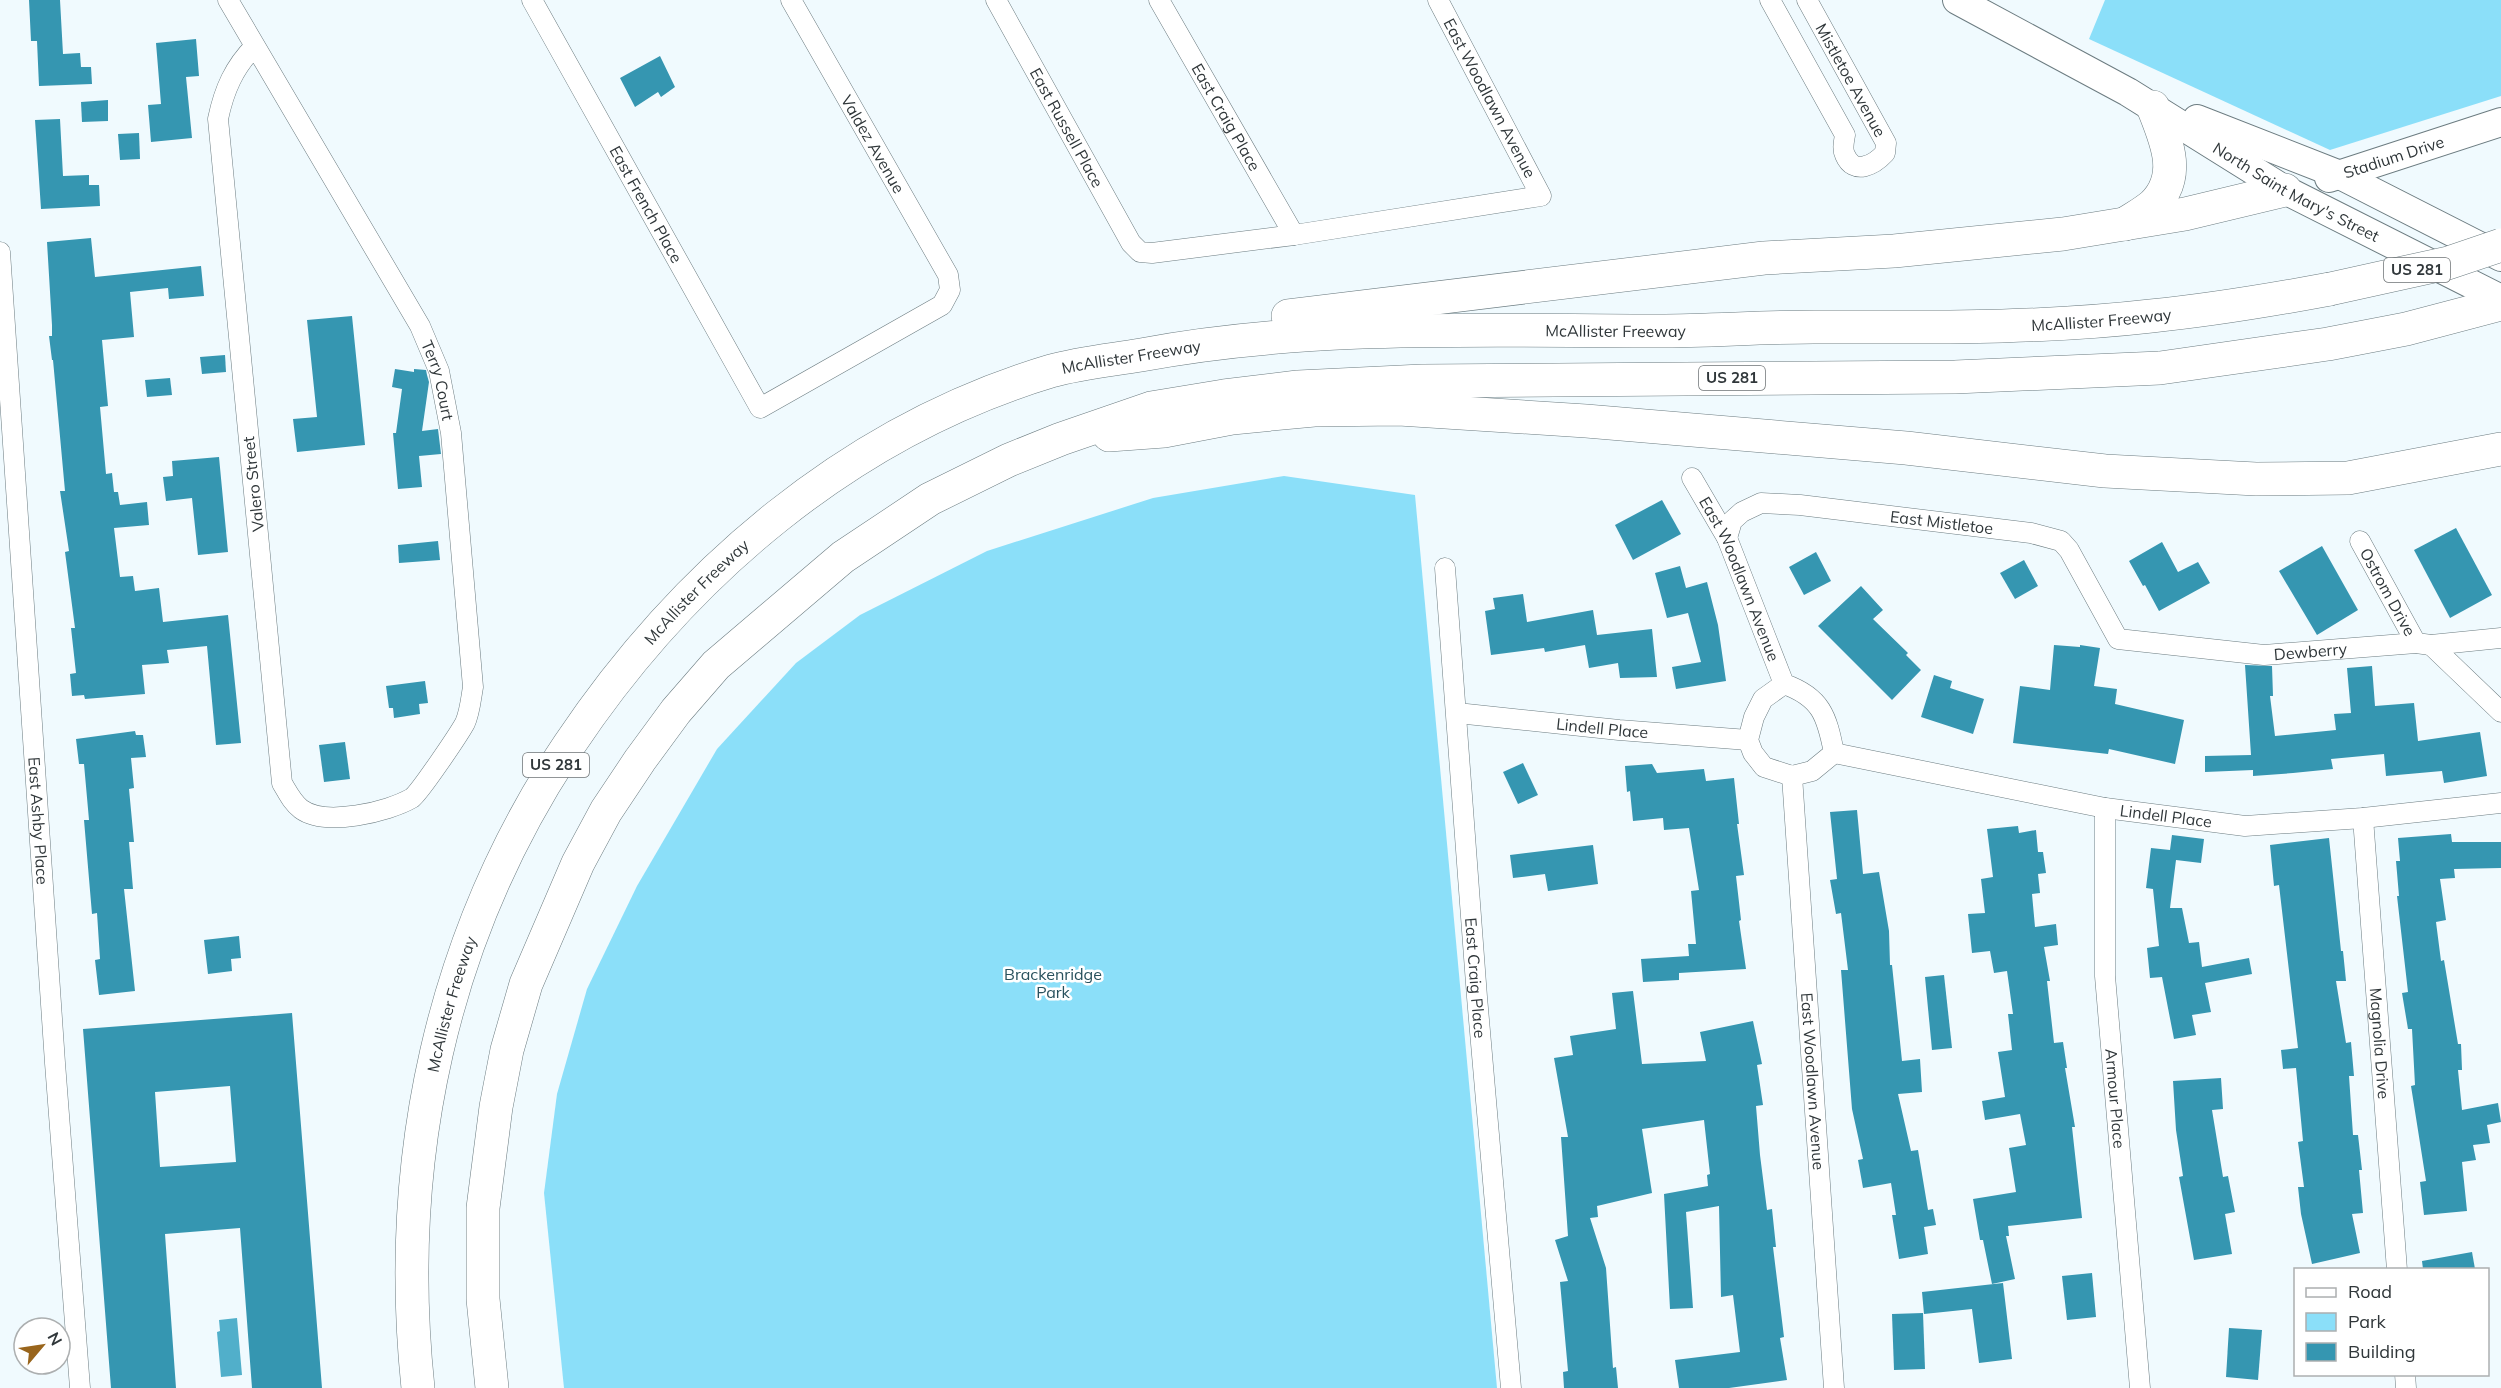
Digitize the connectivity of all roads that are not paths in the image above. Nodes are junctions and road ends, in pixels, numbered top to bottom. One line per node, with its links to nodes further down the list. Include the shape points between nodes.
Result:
1 (228, 0): 10 (street, Terry Court)
2 (532, 0): 20 (street, East French Place, via 760,408 942,305)
3 (791, 0): 20 (street, Valdez Avenue, via 948,275)
4 (996, 0): 16 (street, East Russell Place, via 1131,243 1140,252)
5 (1159, 0): 16 (street, East Craig Place)
6 (1438, 0): 16 (street, East Woodlawn Avenue, via 1541,196)
7 (1770, 0): 8 (street, Mistletoe Avenue, via 1845,135 1844,153 1851,164 1863,168 1873,165 1885,153 1886,143)
8 (1807, 0)
9 (1957, 0): 11 (main road, North Saint Mary's Street)
10 (255, 46): 39 (street, Terry Court, via 420,326 444,391 473,687 465,722); 39 (street, Valero Street, via 240,61 224,92 218,118 282,783 303,811 318,816 380,812)
11 (2140, 99): 13 (main road, North Saint Mary's Street); 14 (main road, North Saint Mary's Street); 15 (highway, via 2169,150 2171,171 2153,205)
12 (2501, 122): 13 (main road, Stadium Drive)
13 (2340, 175): 14 (main road, Stadium Drive); 19 (main road, North Saint Mary's Street)
14 (2285, 190): 15 (highway); 21 (main road, North Saint Mary's Street)
15 (2124, 225): 23 (highway, via 1894,251 1764,258 1244,321 1144,340)
16 (1294, 235)
17 (2501, 245): 23 (highway, McAllister Freeway / US 281, bridge, via 2330,290 2146,317 1989,328 1470,329 1318,334 1188,346)
18 (0, 252): 44 (street, East Ashby Place)
19 (2501, 257)
20 (950, 290)
21 (2501, 299)
22 (2501, 304): 24 (highway, US 281, via 2406,329 2255,356 2160,368 1955,376 1422,381 1298,387 1151,408)
23 (1054, 370): 45 (highway, McAllister Freeway / US 281, via 954,407 861,456 779,516 685,598 604,693 544,782 486,896 442,1023 417,1171 414,1216 411,1293)
24 (1060, 439): 25 (highway, via 1164,431 1232,418 1314,410 1399,409 1905,448 2105,471 2256,479 2348,477); 46 (highway, US 281, via 930,499 843,557 716,665 676,711 606,811 578,863 526,984 507,1050 483,1208 483,1299)
25 (2501, 448)
26 (1692, 478): 27 (street, East Woodlawn Avenue)
27 (1727, 538): 31 (street, East Mistletoe, via 1732,521 1761,503 2019,532 2061,541); 33 (street, East Woodlawn Avenue)
28 (2360, 541): 32 (street, Ostrom Drive)
29 (1445, 568): 35 (street, East Craig Place)
30 (2501, 638): 32 (street, Dewberry)
31 (2118, 639): 32 (street, Dewberry, via 2264,655)
32 (2424, 644): 34 (street, Ostrom Drive)
33 (1784, 684): 36 (street, East Woodlawn Avenue, via 1763,699); 37 (street, East Woodlawn Avenue, via 1802,690 1819,707)
34 (2501, 712)
35 (1457, 713): 36 (street, Lindell Place); 47 (street, East Craig Place)
36 (1748, 740): 38 (street, via 1764,767)
37 (1834, 753): 38 (street, via 1812,771); 41 (street, Lindell Place)
38 (1792, 776): 48 (street, East Woodlawn Avenue)
39 (414, 797)
40 (2501, 803): 42 (street, Lindell Place)
41 (2105, 808): 42 (street, Lindell Place, via 2245,826); 49 (street, Armour Place, via 2105,976)
42 (2363, 818): 43 (street, Magnolia Drive)
43 (2397, 1268)
44 (80, 1388)
45 (418, 1388)
46 (492, 1388)
47 (1511, 1388)
48 (1834, 1388)
49 (2140, 1388)

